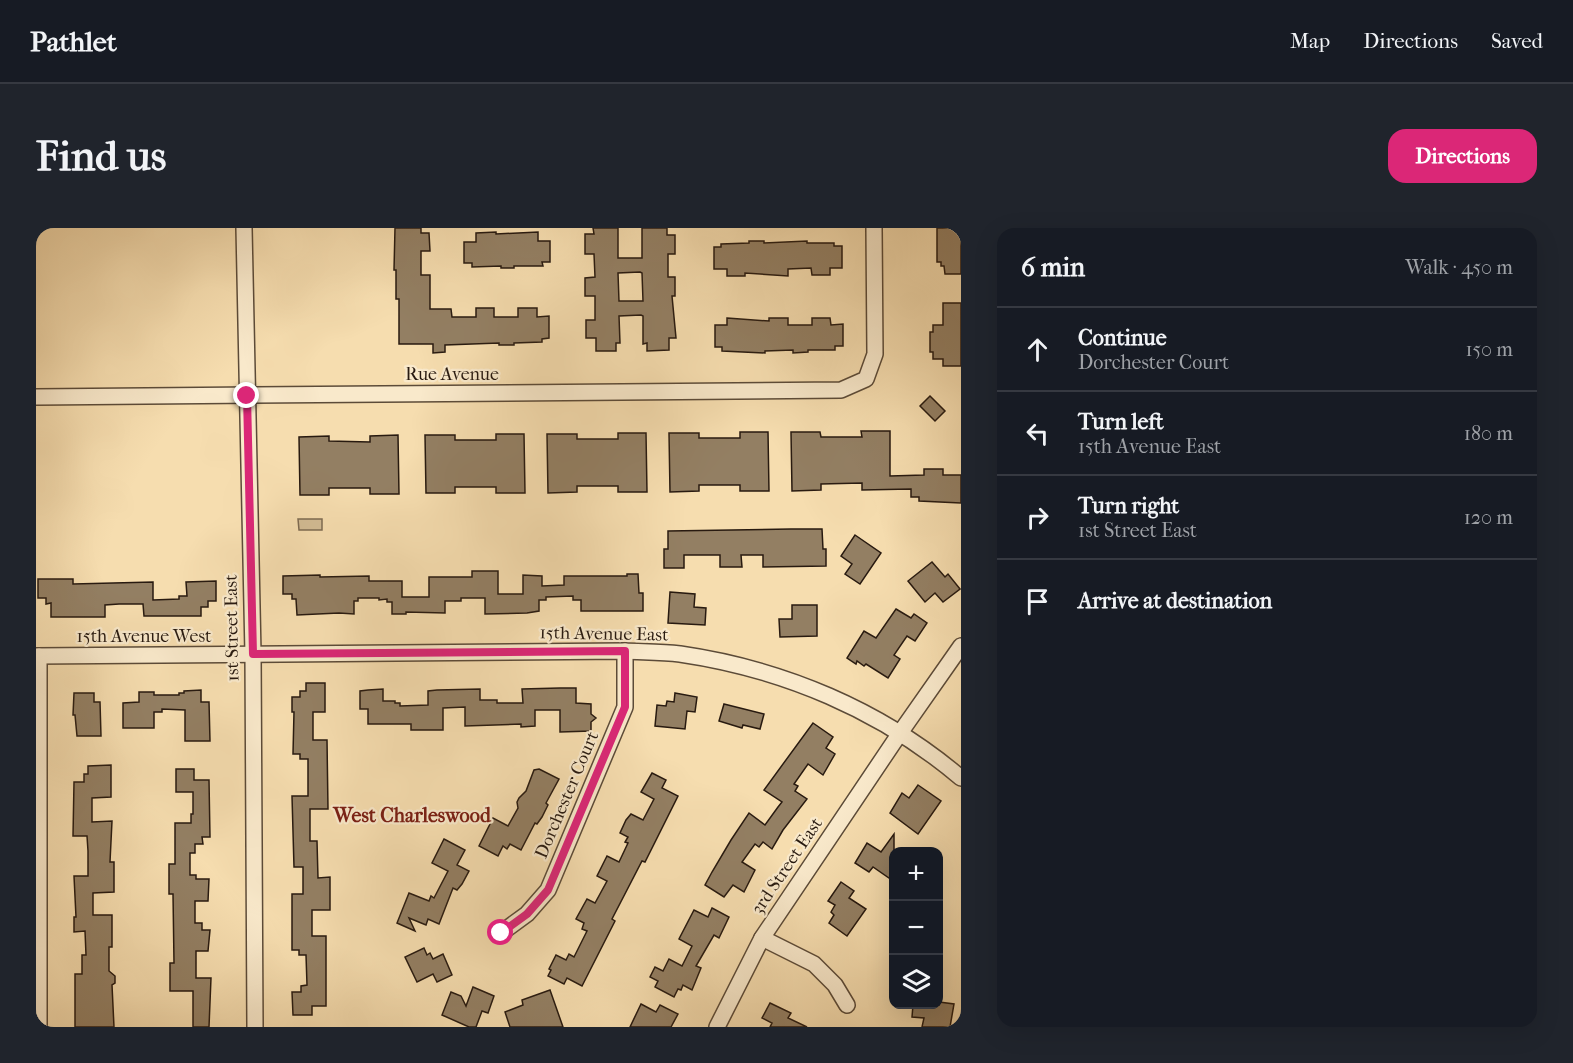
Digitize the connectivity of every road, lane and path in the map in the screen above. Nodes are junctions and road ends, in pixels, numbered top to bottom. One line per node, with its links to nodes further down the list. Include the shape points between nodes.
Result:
1 (244, 228): 3 (street, 1st Street East)
2 (874, 228): 3 (street, Rue Avenue, via 875,354 866,379 841,390)
3 (247, 396): 4 (street, Rue Avenue); 7 (street, 1st Street East)
4 (36, 398)
5 (961, 646): 9 (street, 3rd Street East)
6 (625, 651): 7 (street, 15th Avenue East); 9 (street, 15th Avenue East, via 678,654 767,673 837,699); 13 (street, Dorchester Court, via 625,707 548,890 527,914)
7 (253, 654): 8 (street, 15th Avenue West); 17 (street, 1st Street East)
8 (38, 656): 11 (street)
9 (900, 733): 10 (street, 15th Avenue East); 14 (street, 3rd Street East)
10 (961, 778)
11 (37, 871): 12 (street)
12 (37, 918): 16 (street)
13 (501, 933)
14 (762, 938): 15 (street, via 814,964 835,985); 18 (street, 3rd Street East)
15 (847, 1005)
16 (39, 1027)
17 (255, 1027)
18 (717, 1027)

